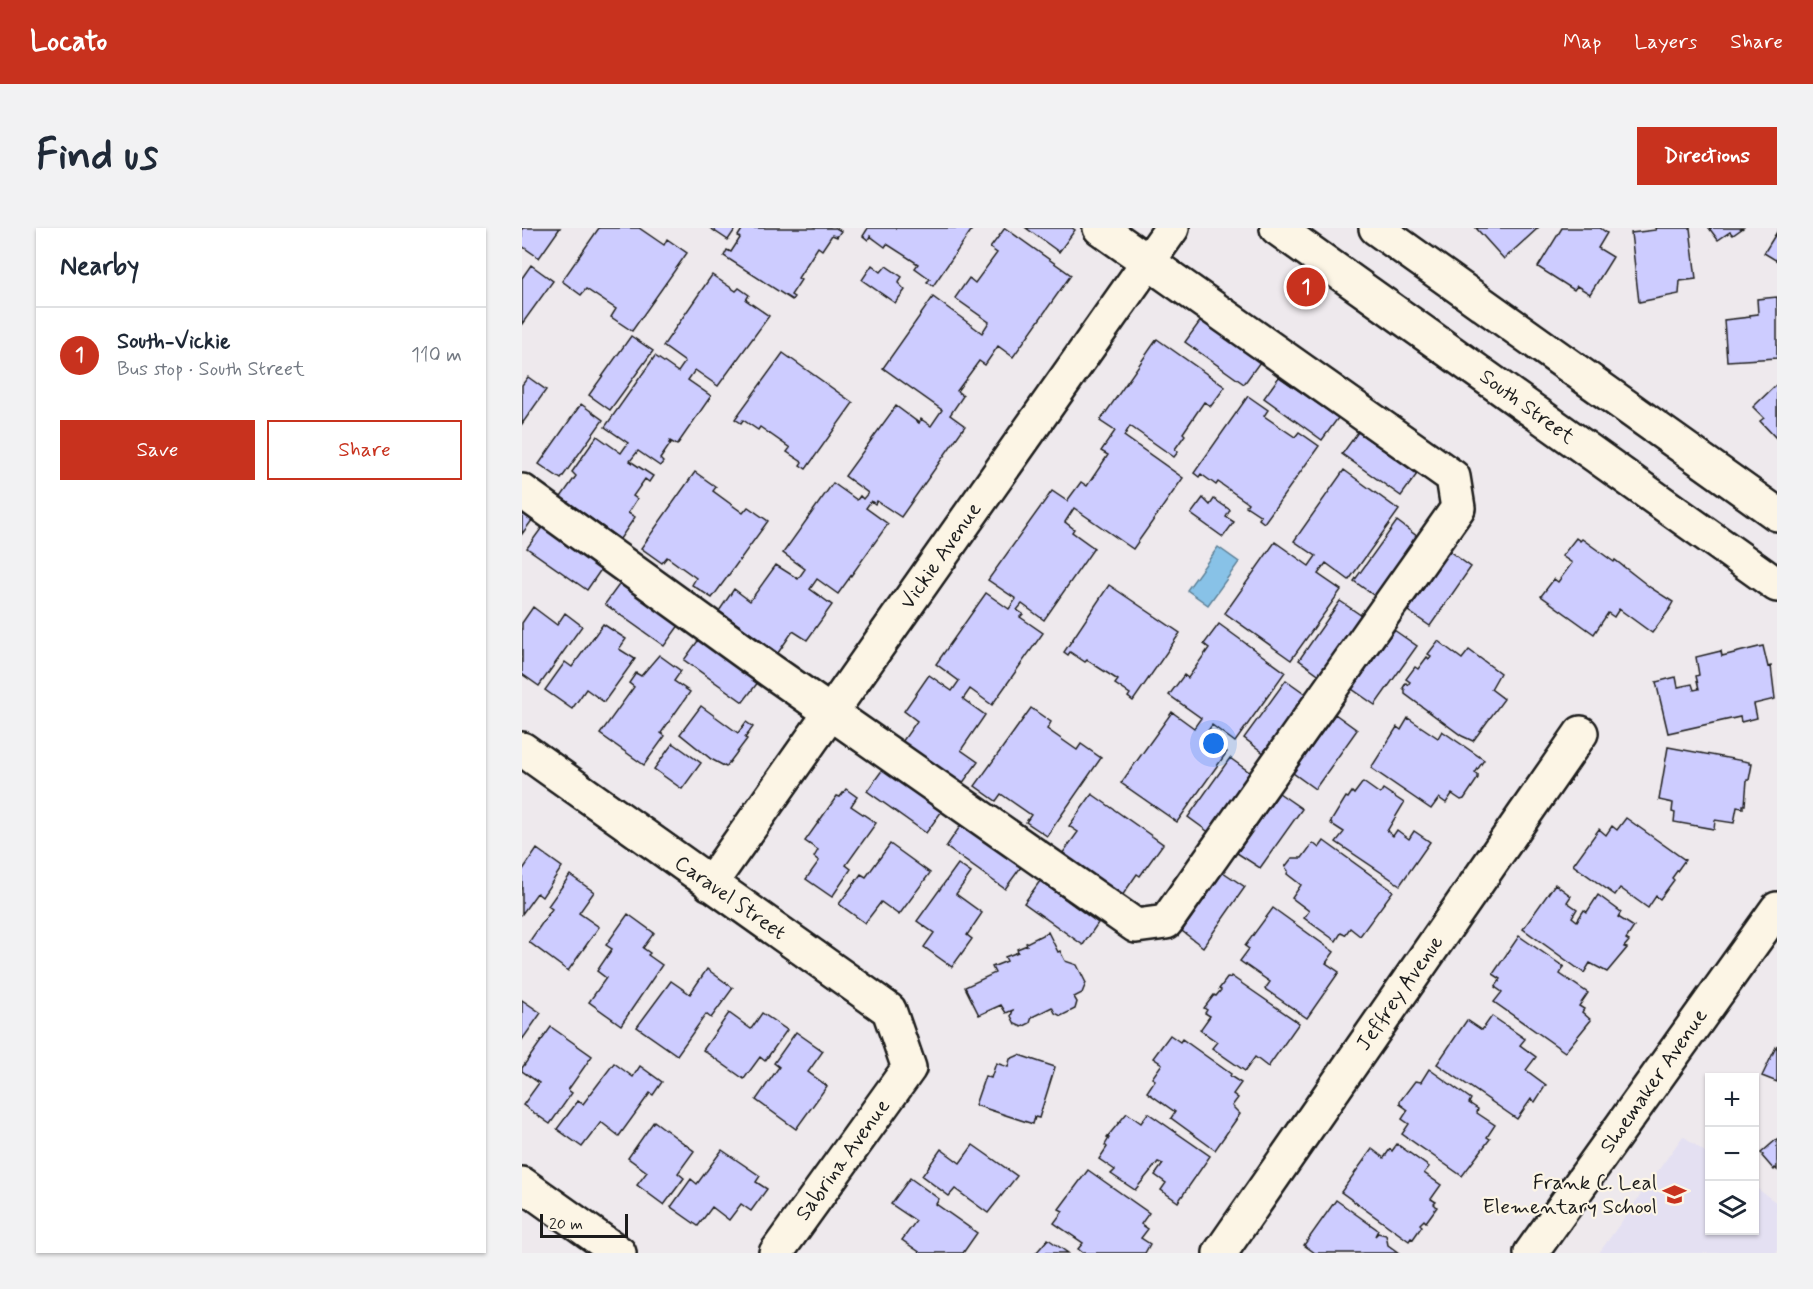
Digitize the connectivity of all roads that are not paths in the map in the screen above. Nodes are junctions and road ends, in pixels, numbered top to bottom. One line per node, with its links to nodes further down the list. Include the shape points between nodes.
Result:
1 (1100, 228): 5 (street)
2 (1172, 228): 5 (street, Vickie Avenue)
3 (1276, 228): 8 (street, South Street)
4 (1376, 228): 7 (street)
5 (1148, 262): 9 (street, Vickie Avenue); 9 (street, via 1453,477 1458,508 1166,921 1136,926)
6 (522, 491): 9 (street)
7 (1777, 514)
8 (1777, 585)
9 (831, 712): 12 (street, Vickie Avenue)
10 (1581, 733): 18 (street, Jeffrey Avenue)
11 (522, 749): 12 (street, Caravel Street)
12 (710, 884): 14 (street, Caravel Street, via 889,1010)
13 (1777, 909): 19 (street, Shoemaker Avenue)
14 (909, 1068): 17 (street, Sabrina Avenue)
15 (522, 1184): 16 (street)
16 (618, 1253)
17 (776, 1253)
18 (1220, 1253)
19 (1531, 1253)

